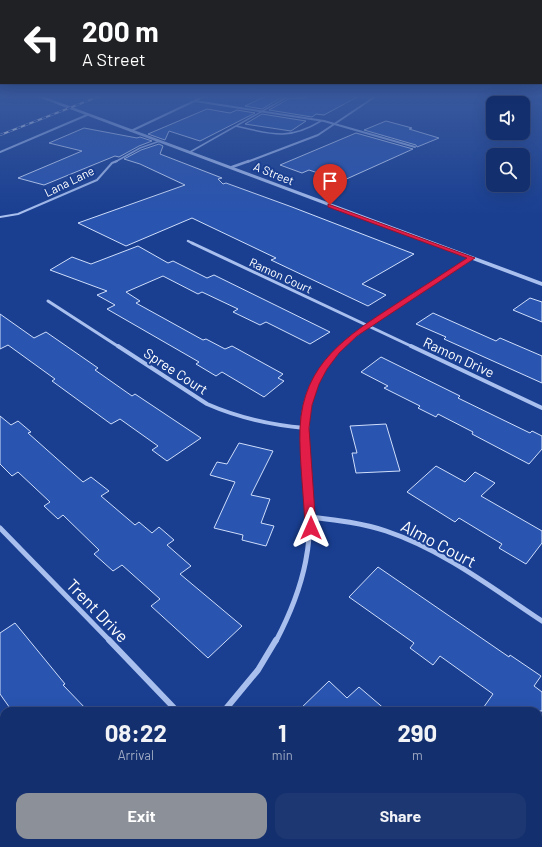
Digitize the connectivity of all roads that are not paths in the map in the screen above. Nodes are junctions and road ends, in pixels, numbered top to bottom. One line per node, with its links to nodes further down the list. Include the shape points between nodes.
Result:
1 (39, 136): 8 (street)
2 (144, 136): 6 (street, A Street)
3 (219, 136): 9 (lane)
4 (315, 136): 10 (street)
5 (373, 136): 7 (street)
6 (160, 141): 9 (street, A Street); 11 (lane, Lana Lane, via 112,162 97,180 18,214)
7 (415, 147)
8 (0, 152)
9 (190, 152): 10 (street, A Street)
10 (232, 167): 13 (street, A Street)
11 (0, 217)
12 (188, 241): 16 (street, Ramon Court)
13 (472, 258): 14 (street, A Street); 16 (street)
14 (542, 284)
15 (48, 301): 18 (street, Spree Court, via 207,404 255,422)
16 (367, 326): 17 (street, Ramon Drive); 18 (street, via 336,351 324,368 308,405)
17 (542, 408)
18 (305, 428): 19 (street)
19 (311, 517): 21 (street, Almo Court, via 352,522 413,541 439,554); 23 (street, via 309,550 301,584 284,626 261,665)
20 (0, 528): 22 (street, Trent Drive)
21 (542, 621)
22 (173, 707)
23 (228, 707)

